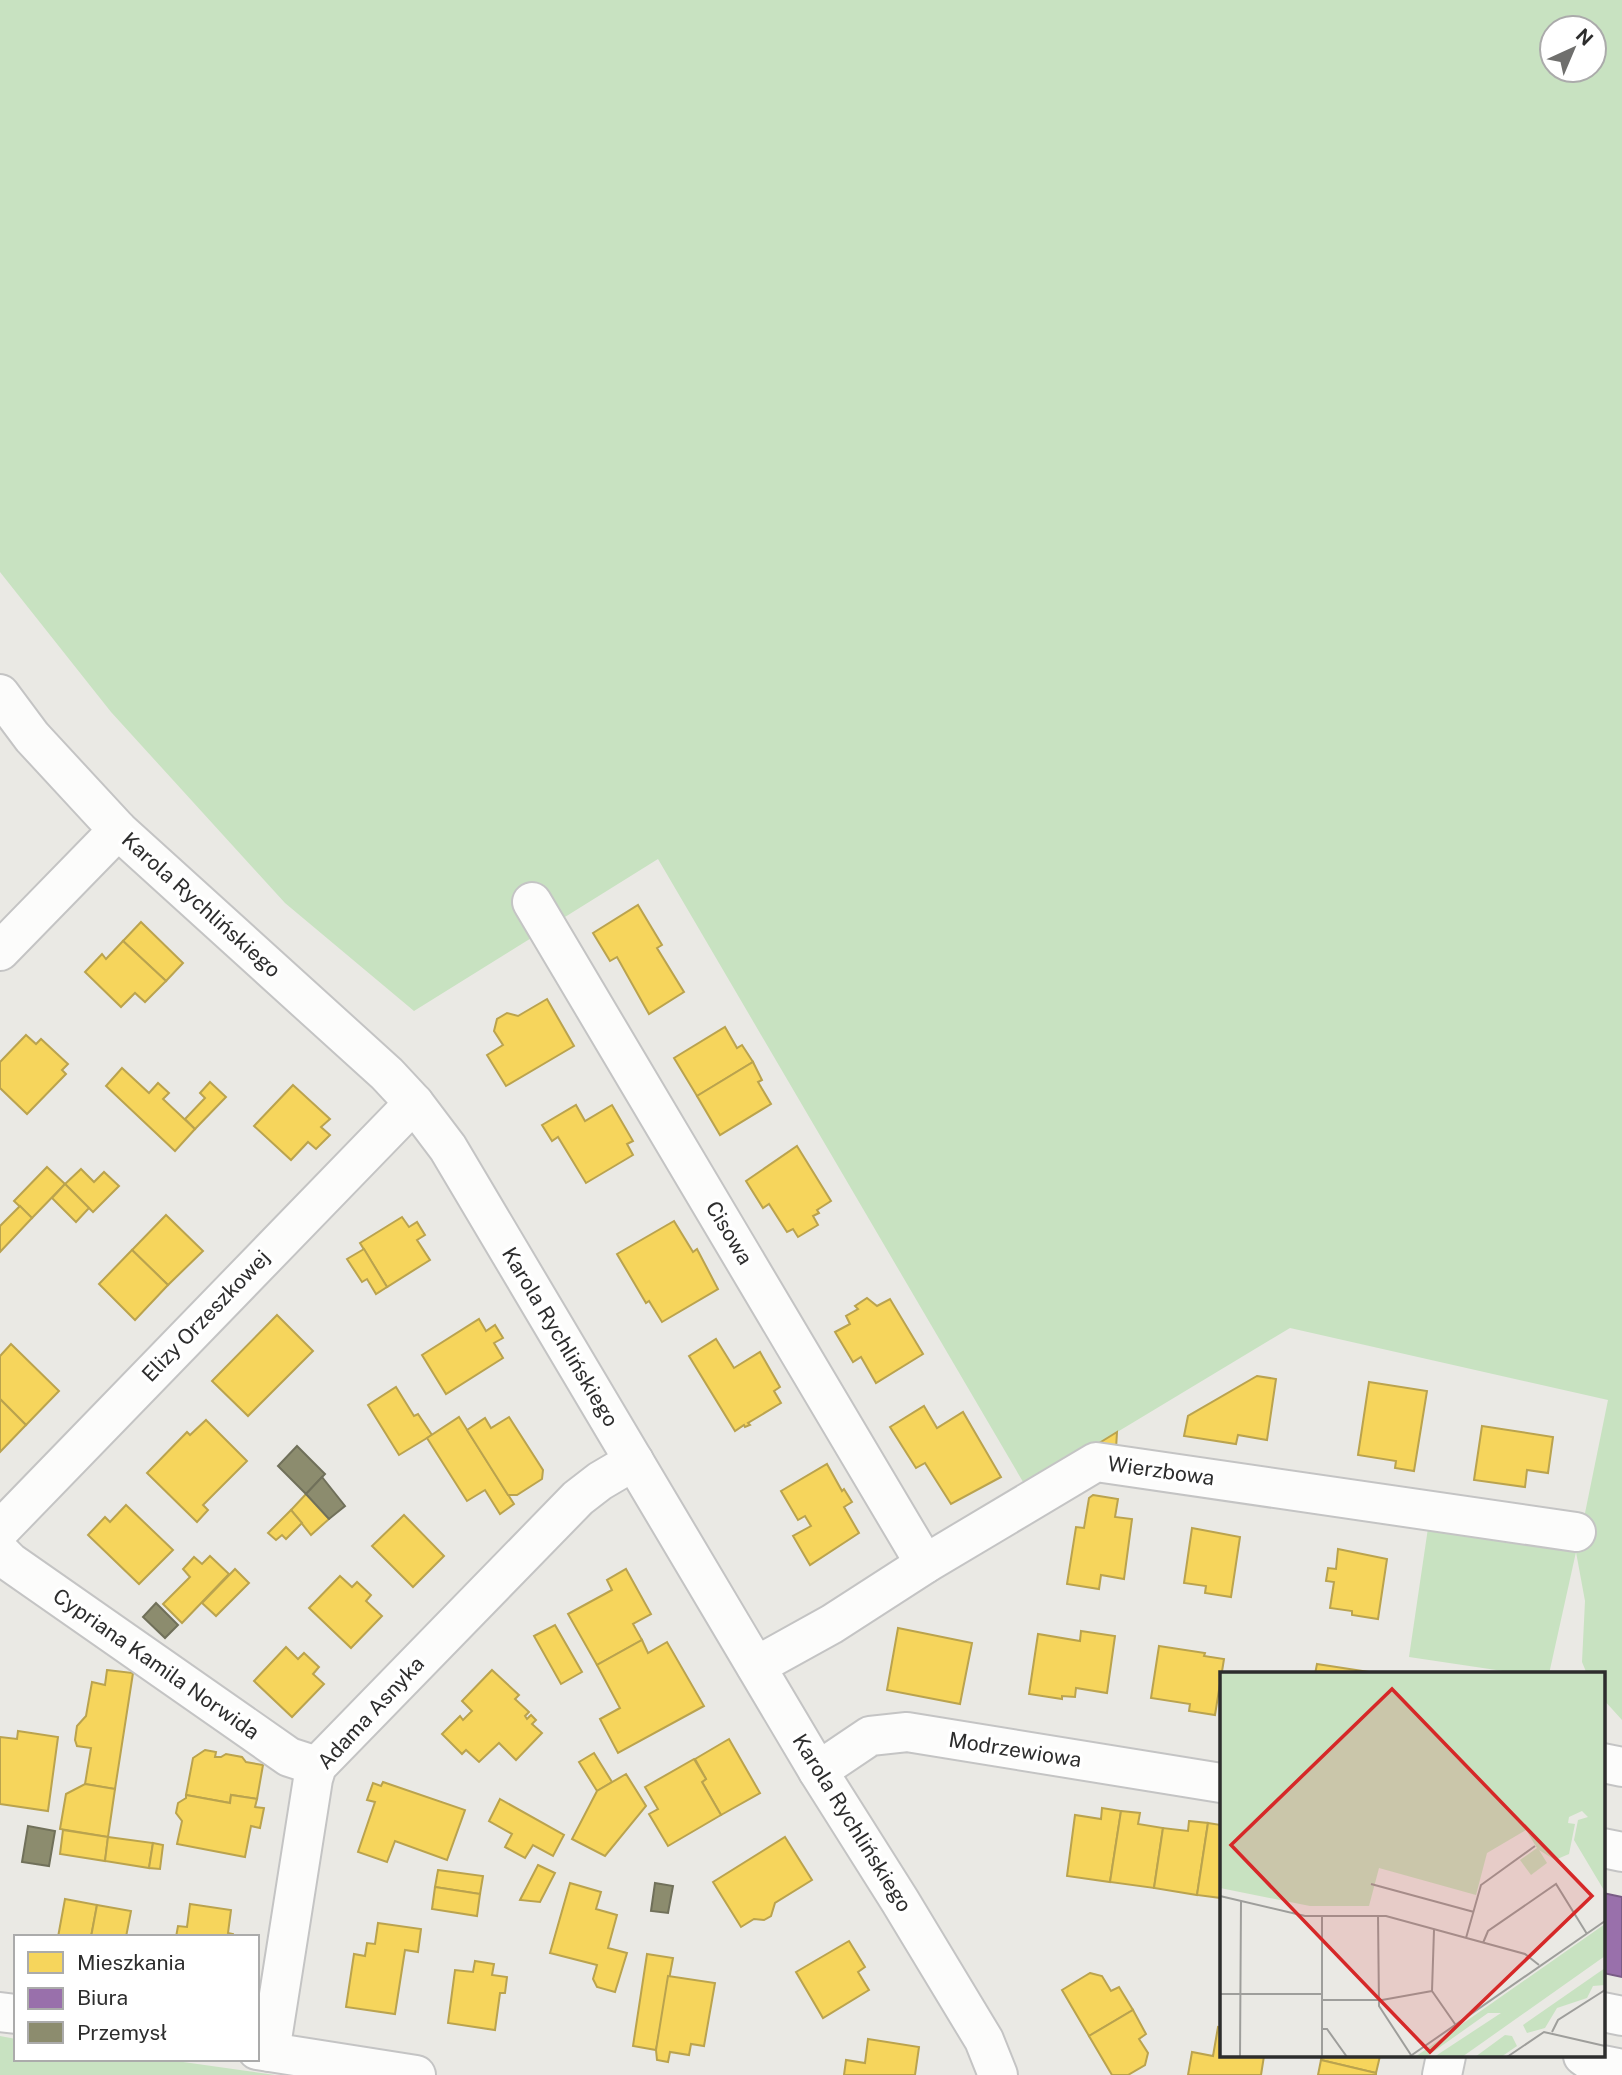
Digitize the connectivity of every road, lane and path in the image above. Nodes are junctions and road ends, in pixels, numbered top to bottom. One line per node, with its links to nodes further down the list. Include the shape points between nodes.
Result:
1 (0, 694): 2 (street, Karola Rychlińskiego, via 32,737)
2 (118, 830): 4 (street); 5 (street, Karola Rychlińskiego)
3 (532, 902): 10 (street, Cisowa)
4 (0, 951)
5 (414, 1103): 6 (street, Karola Rychlińskiego, via 447,1147); 7 (street, Elizy Orzeszkowej)
6 (634, 1461): 11 (street, Karola Rychlińskiego); 13 (street, Adama Asnyka, via 578,1498)
7 (0, 1530)
8 (1576, 1532): 10 (street, Wierzbowa, via 1096,1462)
9 (0, 1552): 13 (street, Cypriana Kamila Norwida, via 289,1757)
10 (925, 1564): 11 (street, Wierzbowa)
11 (756, 1666): 15 (street, Karola Rychlińskiego)
12 (1604, 1763): 14 (street)
13 (317, 1766): 21 (street, Adama Asnyka)
14 (1622, 1767)
15 (818, 1771): 16 (street, Modrzewiowa, via 870,1736 906,1732); 25 (street, Karola Rychlińskiego, via 984,2040)
16 (1220, 1783)
17 (1604, 1848): 18 (street)
18 (1622, 1852)
19 (1604, 2012): 20 (street)
20 (1622, 2016)
21 (264, 2051): 24 (street)
22 (1586, 2058): 23 (street)
23 (1622, 2069)
24 (416, 2075)
25 (998, 2075)

